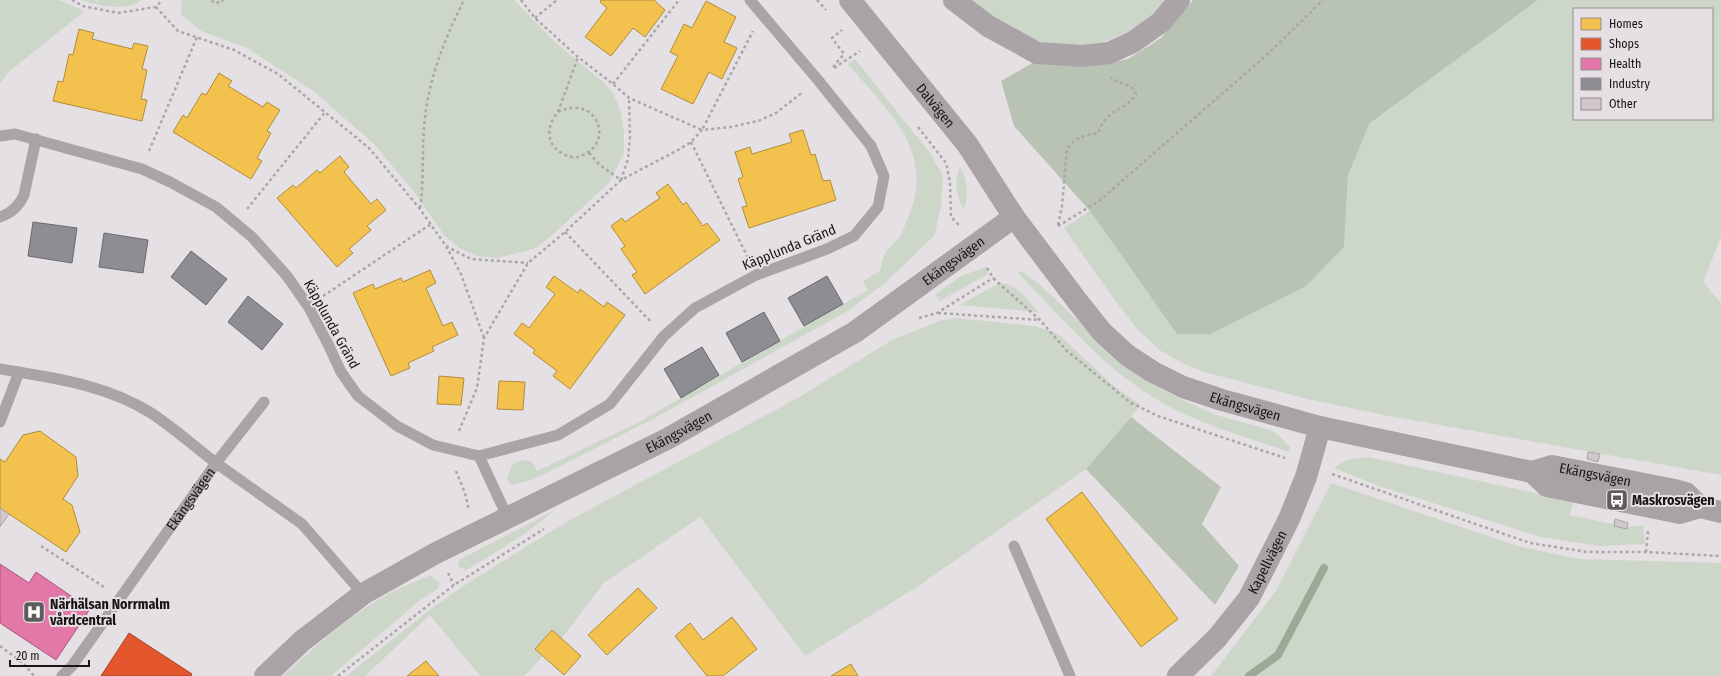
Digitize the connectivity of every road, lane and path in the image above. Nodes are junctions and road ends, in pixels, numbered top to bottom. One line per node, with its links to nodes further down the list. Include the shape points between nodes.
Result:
1 (72, 0): 15 (path, via 83,6 118,14)
2 (162, 0): 15 (path)
3 (212, 0): 4 (path, via 214,3)
4 (223, 0)
5 (464, 0): 39 (path, via 439,54 428,99)
6 (520, 0): 17 (path)
7 (557, 0): 17 (path)
8 (679, 0): 27 (path)
9 (750, 0): 26 (lane, Käpplunda Gränd)
10 (817, 0): 16 (path)
11 (850, 0): 41 (street, Dalvägen, via 967,144)
12 (954, 0): 24 (street, via 988,26 1037,52 1083,56)
13 (1179, 0): 24 (street, via 1161,22 1133,42)
14 (1323, 0): 24 (path, via 1269,53 1099,201 1058,226 1066,149 1080,137 1098,133 1102,121 1128,103 1136,94 1128,85 1110,76)
15 (156, 7): 22 (path, via 178,31)
16 (829, 13)
17 (535, 18): 25 (path)
18 (838, 24): 20 (path)
19 (754, 29): 32 (path)
20 (842, 30): 21 (path); 23 (path, via 832,38 844,54 829,72 860,51)
21 (847, 35)
22 (196, 37): 29 (path, via 234,50 278,74); 37 (path)
23 (856, 46)
24 (1109, 52)
25 (578, 57): 27 (path); 30 (path)
26 (818, 80): 32 (path, via 776,113 758,121); 49 (lane, Käpplunda Gränd, via 871,146 884,176 878,207 854,236 827,249)
27 (613, 84): 28 (path)
28 (629, 98): 32 (path); 38 (path, via 628,159)
29 (326, 111): 39 (path, via 369,148); 42 (path)
30 (558, 112): 36 (path, via 549,128 552,145 568,157); 36 (path, via 577,107 594,116 599,125 600,135 596,145)
31 (918, 126): 44 (path, via 946,163 952,217)
32 (702, 130): 35 (path)
33 (0, 136): 34 (lane, Käpplunda Gränd, via 15,134)
34 (36, 139): 37 (lane, Käpplunda Gränd); 40 (lane, via 20,204 14,211)
35 (691, 142): 38 (path); 49 (path)
36 (588, 153): 38 (path)
37 (142, 169): 42 (lane, Käpplunda Gränd, via 216,208)
38 (621, 180): 45 (path)
39 (420, 209): 43 (path)
40 (0, 217)
41 (1014, 217): 58 (street, Ekängsvägen, via 1097,326 1127,355 1183,387); 65 (street, Ekängsvägen, via 855,332 667,439)
42 (236, 223): 51 (lane, Käpplunda Gränd, via 287,276)
43 (431, 224): 46 (path); 51 (path)
44 (959, 224)
45 (565, 232): 47 (path); 52 (path)
46 (446, 246): 47 (path, via 471,259); 53 (path, via 461,274)
47 (528, 263): 53 (path)
48 (988, 271): 50 (path)
49 (756, 275): 52 (lane, Käpplunda Gränd, via 696,308)
50 (993, 278): 50 (path, via 1040,320 937,313 950,305)
51 (308, 306): 59 (lane, Käpplunda Gränd, via 340,372 358,396 397,426 433,445)
52 (664, 336): 60 (lane, Käpplunda Gränd, via 610,404 558,435)
53 (484, 338): 59 (path, via 477,388 457,434)
54 (0, 369): 55 (lane)
55 (19, 372): 57 (lane); 61 (lane, via 86,384 119,396 151,413)
56 (264, 402): 61 (lane)
57 (0, 422)
58 (1320, 427): 63 (street, Ekängsvägen, via 1532,472 1552,466 1676,490 1686,493); 80 (street, Kapellvägen, via 1308,471 1289,519 1249,598 1216,638)
59 (455, 450): 60 (lane, Käpplunda Gränd); 64 (path, via 452,462 465,494)
60 (479, 456): 65 (lane)
61 (216, 463): 74 (lane, Ekängsvägen, via 302,524); 77 (lane, Ekängsvägen, via 72,666)
62 (1331, 473): 69 (path, via 1530,543 1587,552)
63 (1711, 509)
64 (469, 512)
65 (508, 516): 74 (street, Ekängsvägen)
66 (1648, 530): 69 (path)
67 (41, 546): 73 (path)
68 (1014, 546): 79 (lane)
69 (1646, 552): 70 (path)
70 (1721, 556)
71 (445, 568): 72 (path)
72 (454, 585)
73 (105, 588)
74 (364, 594): 78 (street, Ekängsvägen, via 302,641)
75 (0, 646): 76 (path, via 24,664)
76 (34, 676)
77 (62, 676)
78 (265, 676)
79 (1070, 676)
80 (1178, 676)

